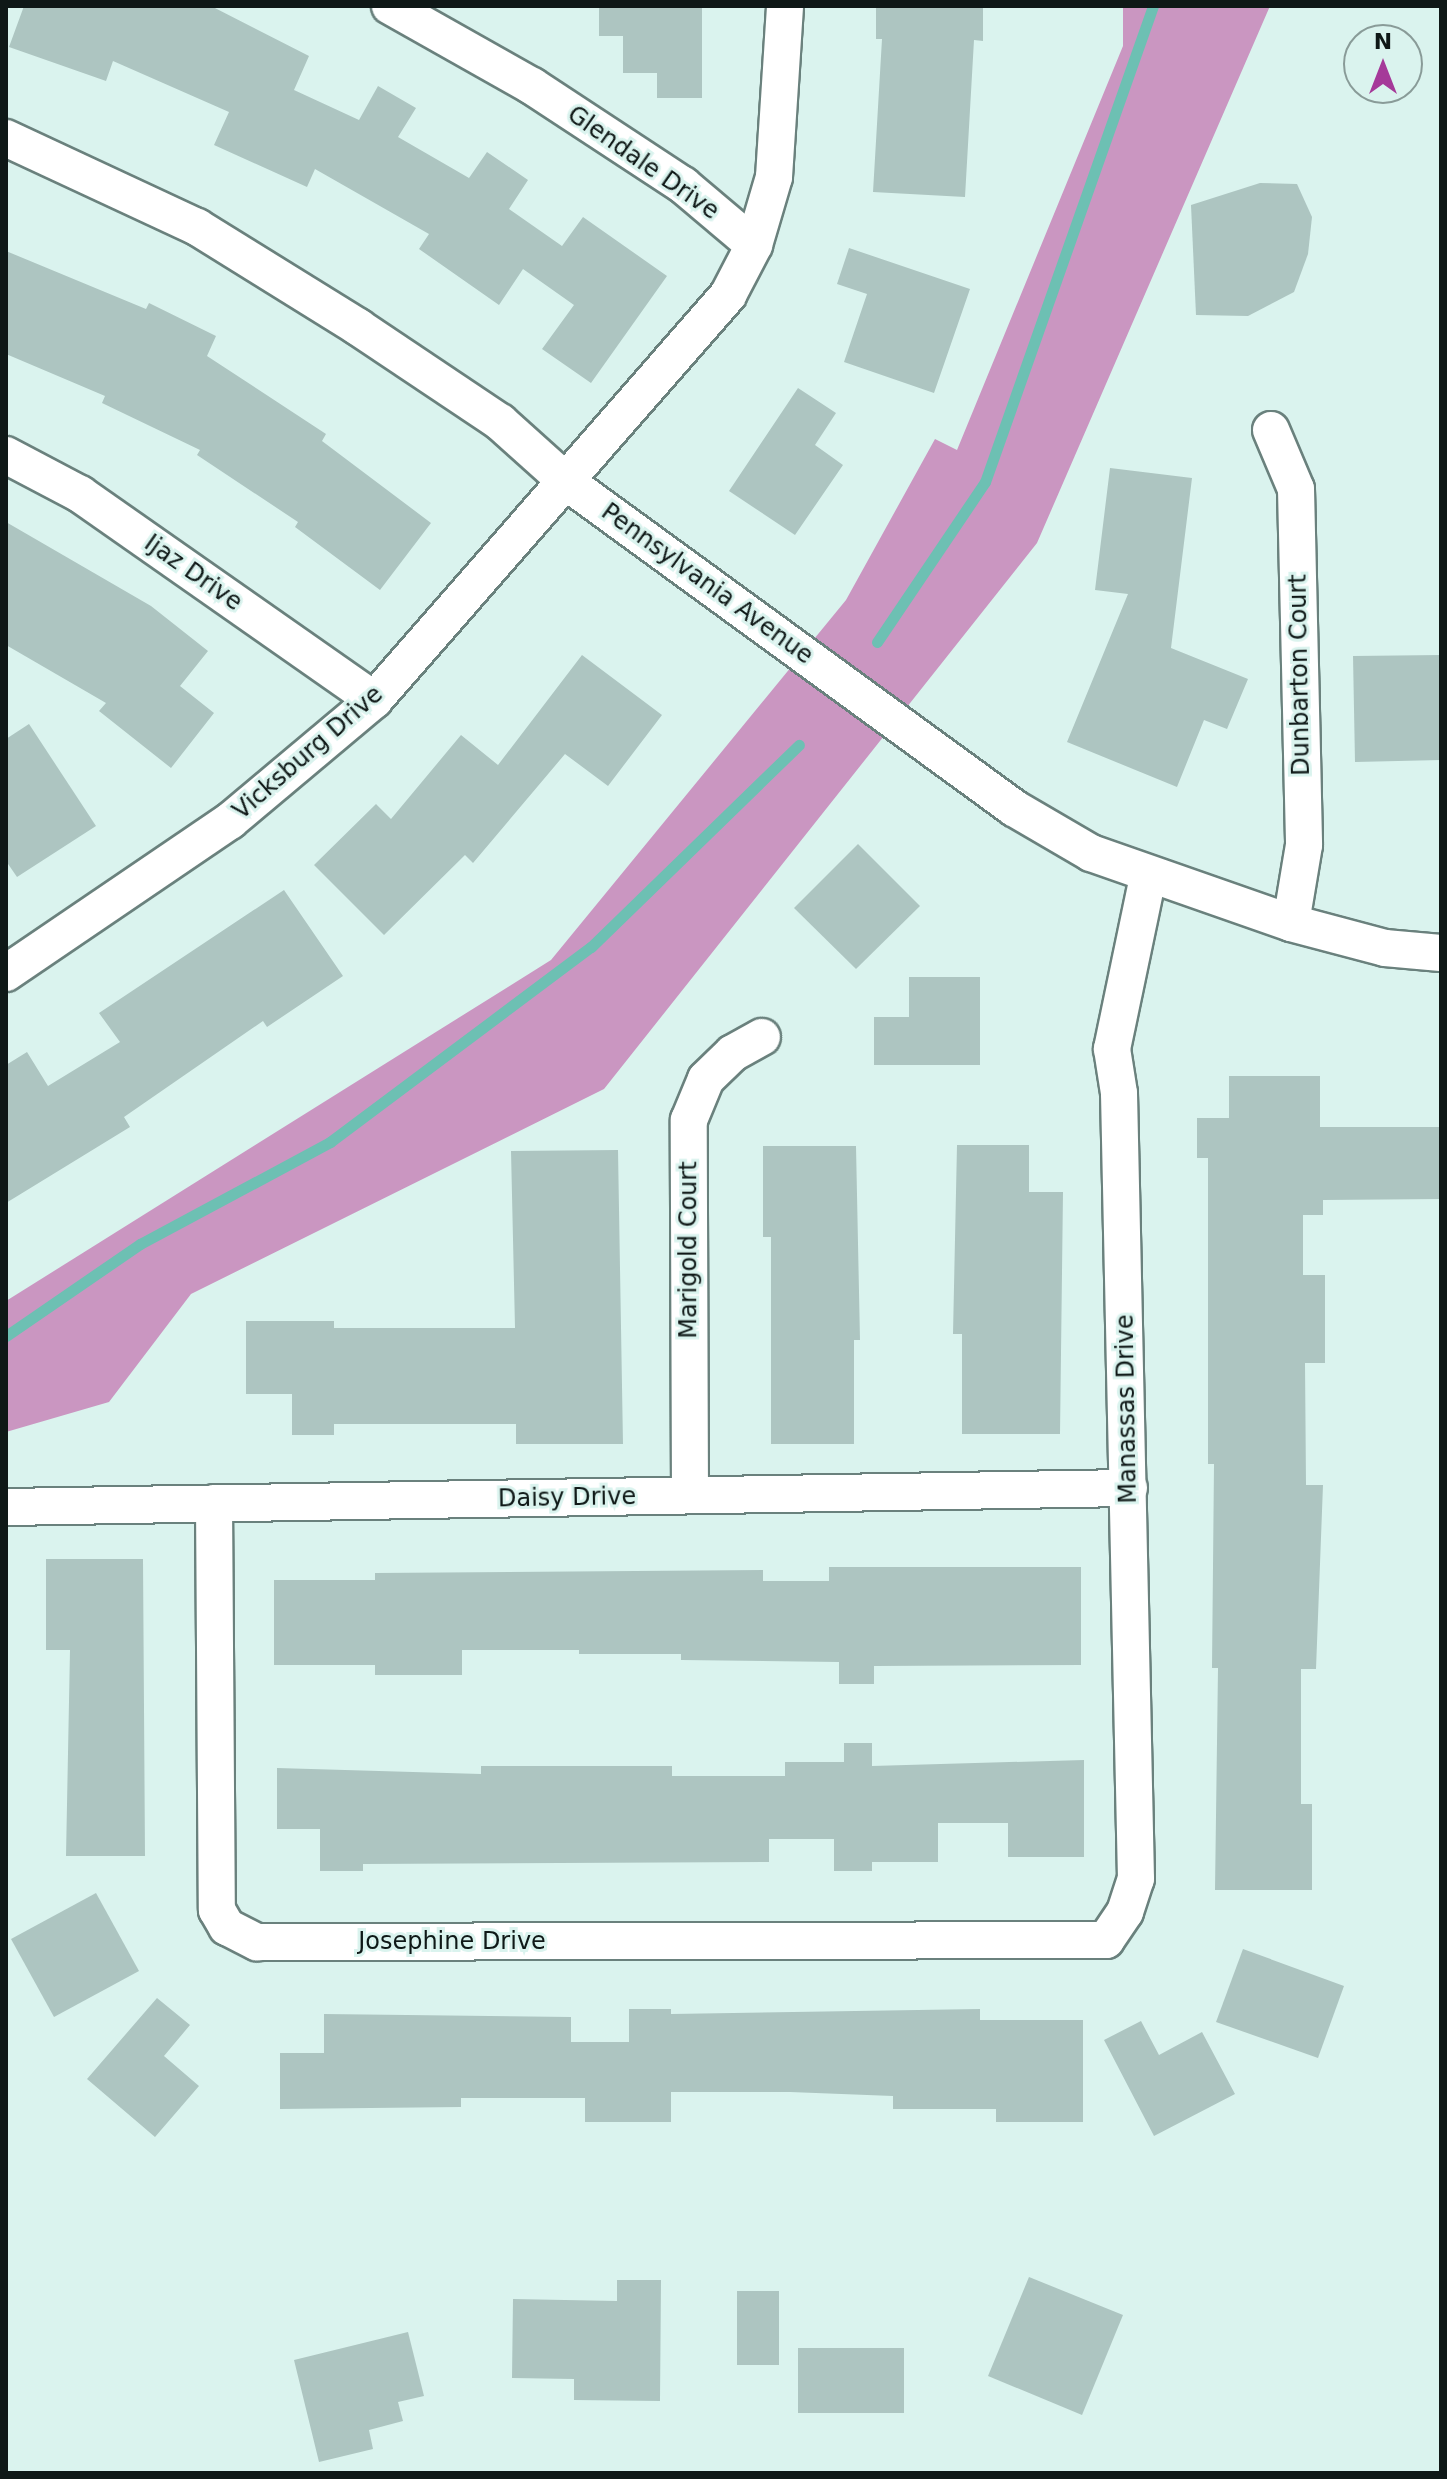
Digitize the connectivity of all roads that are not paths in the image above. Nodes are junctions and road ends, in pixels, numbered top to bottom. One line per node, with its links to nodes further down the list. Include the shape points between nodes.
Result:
1 (390, 6): 4 (street, Glendale Drive, via 532,86 683,185)
2 (785, 6): 4 (street, via 774,177)
3 (6, 138): 7 (street, Pennsylvania Avenue, via 210,235 500,422)
4 (754, 245): 7 (street, via 728,295)
5 (1271, 430): 10 (street, Dunbarton Court, via 1296,489 1304,845)
6 (6, 455): 8 (street, Ijaz Drive, via 80,494)
7 (568, 483): 8 (street, Vicksburg Drive); 9 (street, Pennsylvania Avenue, via 1014,808 1091,853)
8 (374, 700): 12 (street, Vicksburg Drive, via 230,821)
9 (1148, 876): 10 (street, Pennsylvania Avenue); 14 (street, Manassas Drive, via 1112,1049 1119,1093)
10 (1291, 923): 11 (street, Pennsylvania Avenue, via 1385,948)
11 (1441, 953)
12 (6, 973)
13 (762, 1037): 15 (street, Marigold Court, via 733,1053 706,1079 689,1120)
14 (1129, 1488): 15 (street, Daisy Drive); 18 (street, Manassas Drive, via 1136,1879 1125,1912)
15 (690, 1495): 16 (street, Daisy Drive)
16 (214, 1503): 17 (street, Daisy Drive); 18 (street, Josephine Drive, via 217,1910 227,1927 257,1942)
17 (6, 1507)
18 (1106, 1940)

